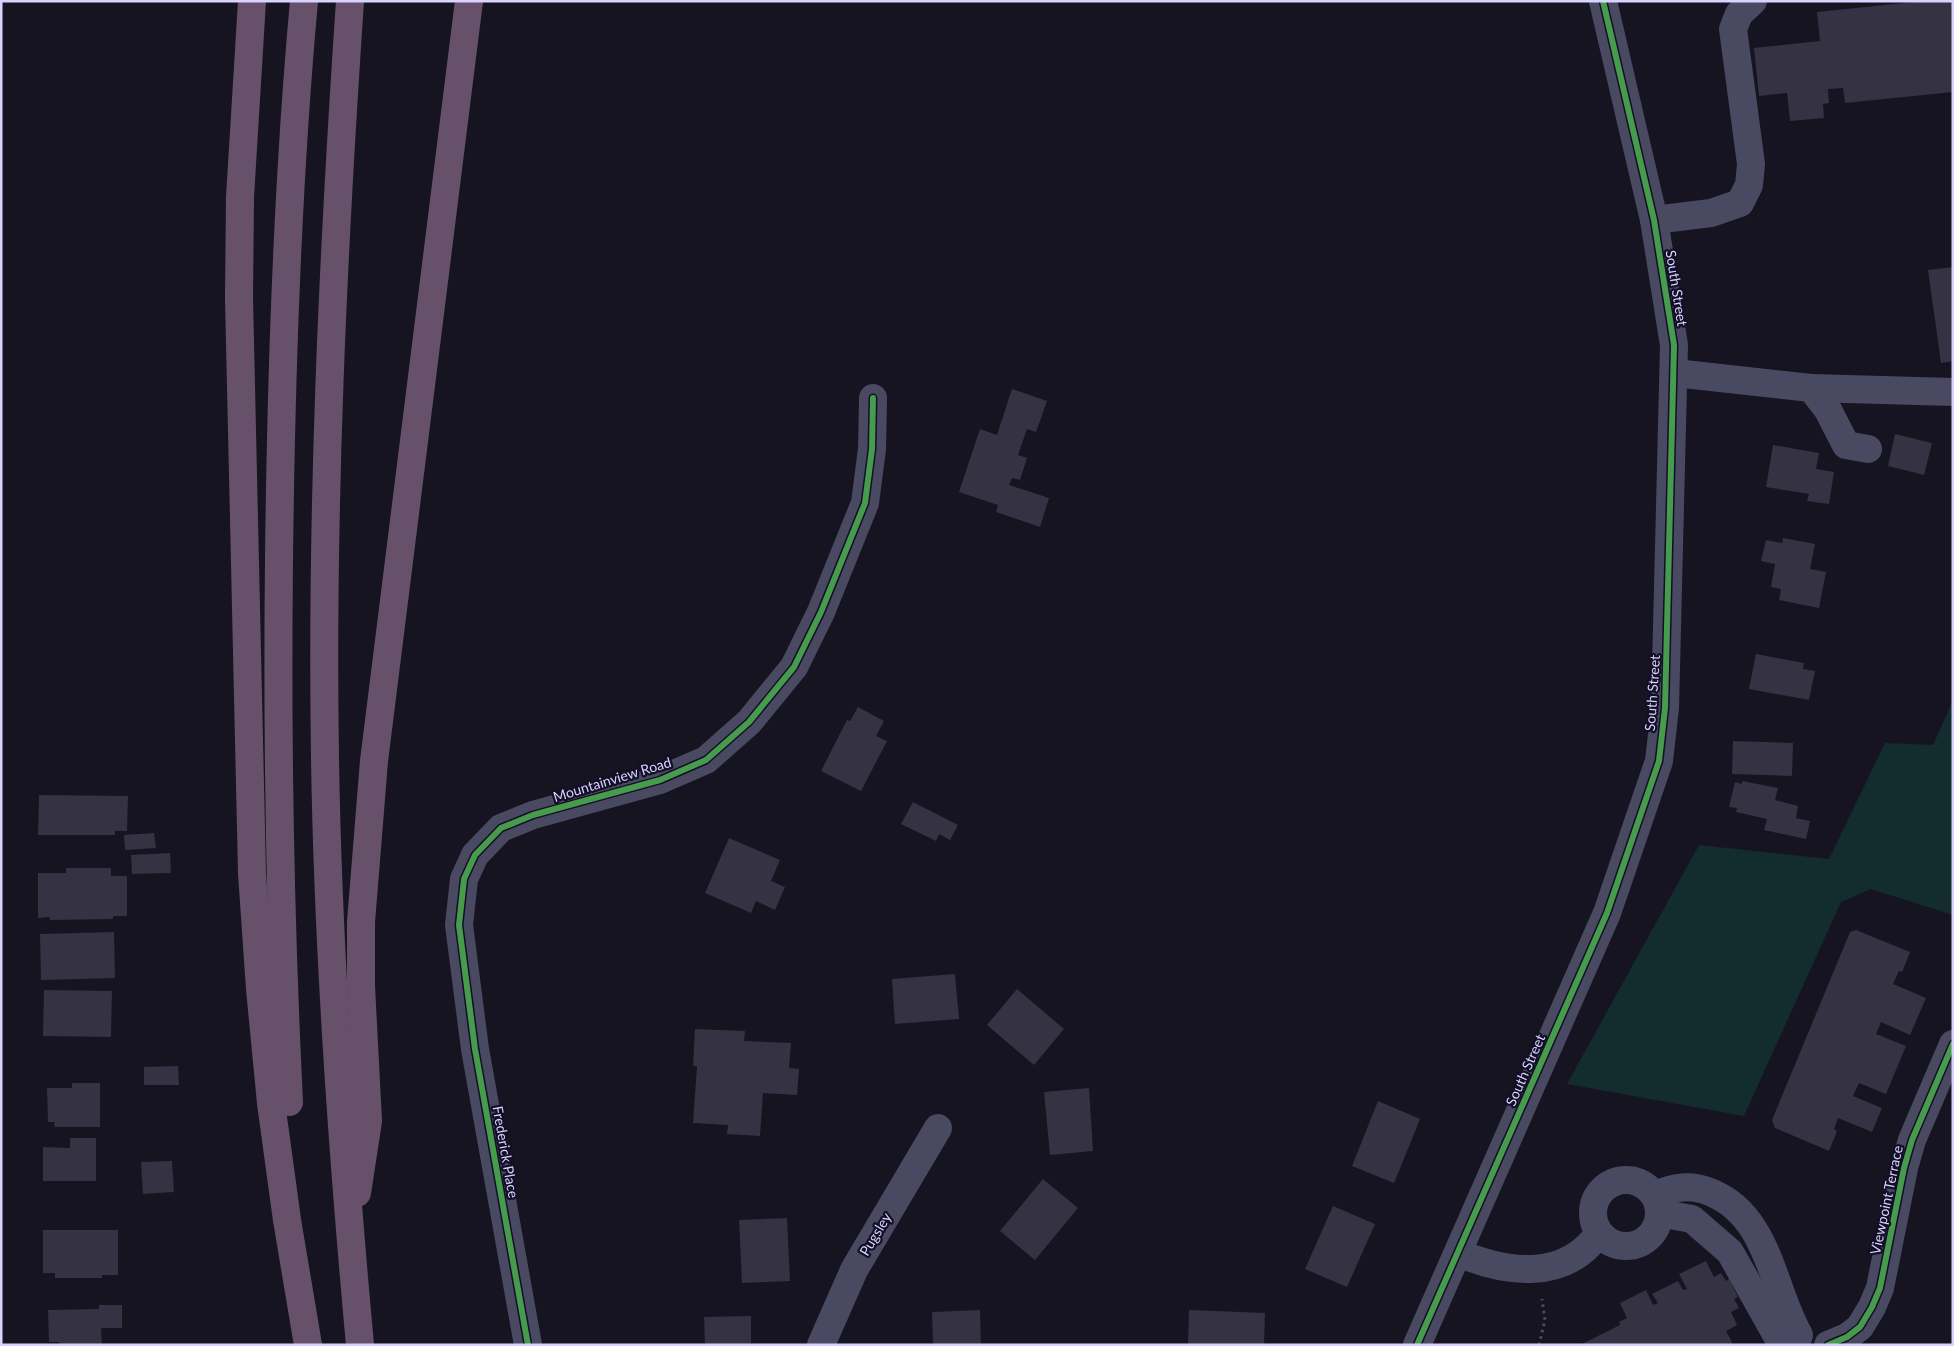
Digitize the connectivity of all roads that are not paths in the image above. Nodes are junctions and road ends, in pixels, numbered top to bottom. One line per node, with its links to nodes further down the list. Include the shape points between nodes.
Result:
1 (252, 1): 21 (highway, via 241,187 240,289 252,873 272,1103)
2 (304, 1): 21 (highway, via 282,377 278,738 283,994)
3 (350, 1): 18 (highway, via 332,283 324,637 333,1000)
4 (469, 1): 18 (highway, via 374,761 361,922 368,1121)
5 (1603, 1): 7 (street, South Street)
6 (1753, 1): 7 (street, via 1738,14 1733,29 1751,164 1749,185 1740,203 1711,213)
7 (1654, 220): 8 (street, South Street, via 1674,345)
8 (1674, 373): 9 (street); 19 (street, South Street, via 1665,708 1659,761 1607,913)
9 (1811, 388): 10 (street); 12 (street, via 1828,410 1846,445)
10 (1953, 392)
11 (873, 398): 13 (street, Mountainview Road, via 872,449 865,503 821,612 794,667 749,722 706,760 660,780 533,815 501,828 475,855 464,880 460,925)
12 (1868, 449)
13 (464, 962): 23 (street, Frederick Place, via 475,1049)
14 (1953, 1044): 26 (street, Viewpoint Terrace, via 1912,1140 1880,1288 1860,1327)
15 (938, 1128): 24 (street, Pugsley, via 854,1270)
16 (1657, 1204): 17 (street, via 1657,1226 1637,1244 1624,1246 1610,1242); 17 (street, via 1642,1184 1618,1180 1603,1188 1592,1210); 20 (street, via 1674,1187 1702,1189 1717,1194 1740,1212 1765,1249 1781,1287)
17 (1600, 1233): 19 (street, via 1590,1247 1574,1258 1537,1269 1497,1267)
18 (350, 1242): 22 (highway)
19 (1458, 1253): 25 (street, South Street)
20 (1797, 1342)
21 (307, 1344)
22 (360, 1345)
23 (528, 1345)
24 (821, 1345)
25 (1417, 1345)
26 (1828, 1345)

